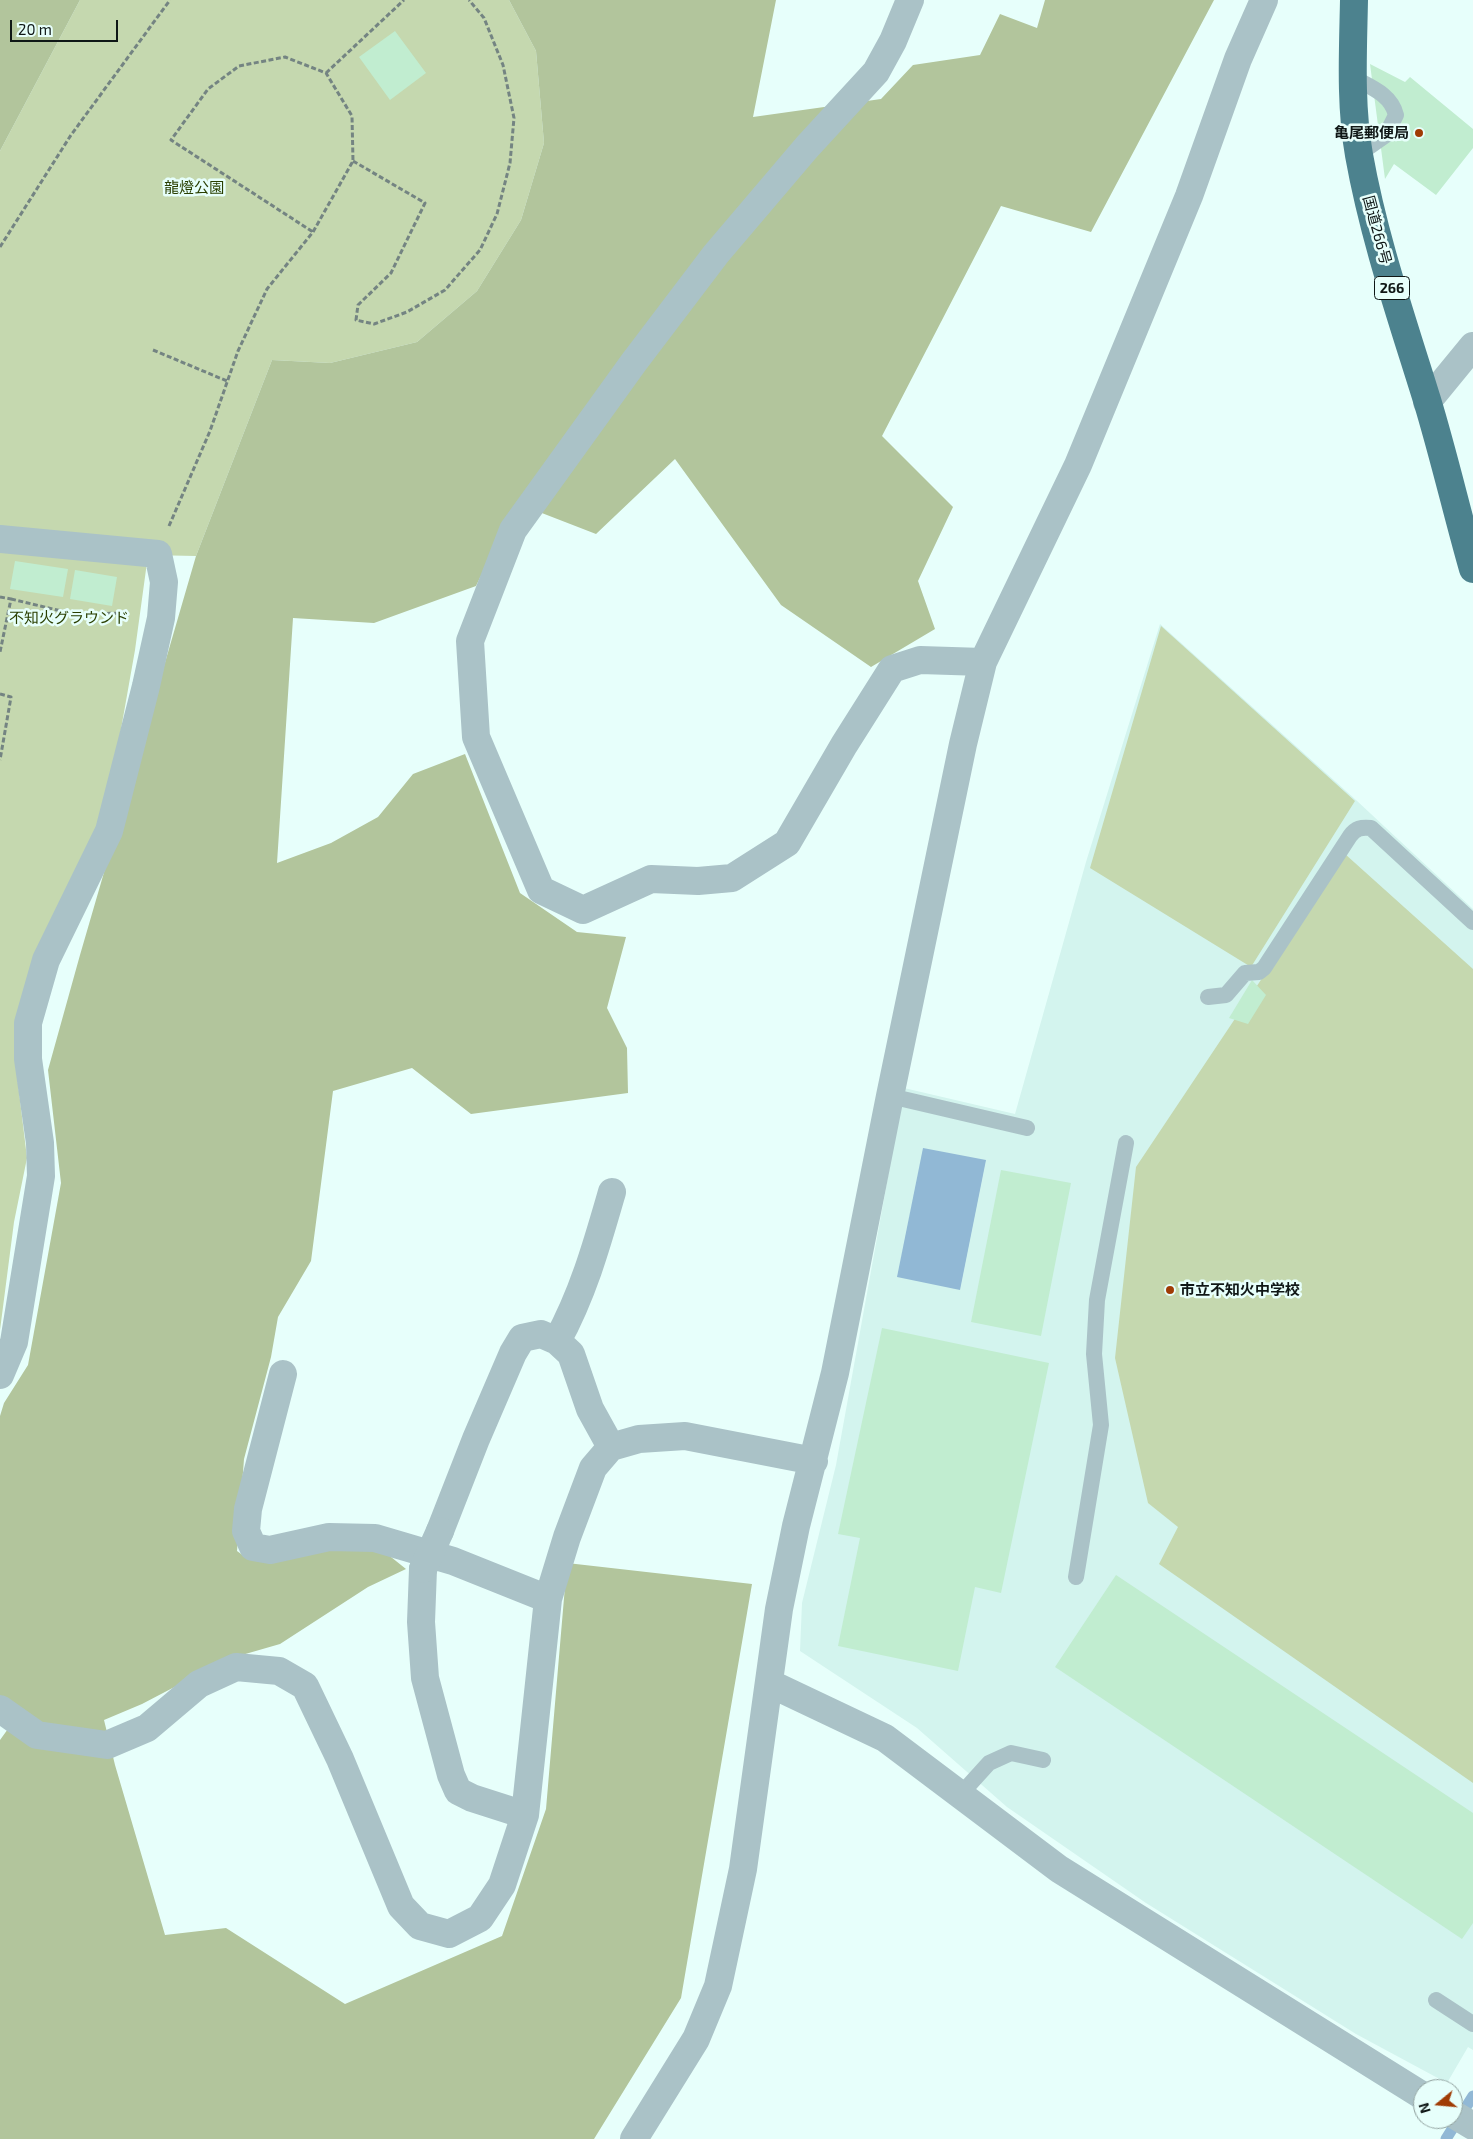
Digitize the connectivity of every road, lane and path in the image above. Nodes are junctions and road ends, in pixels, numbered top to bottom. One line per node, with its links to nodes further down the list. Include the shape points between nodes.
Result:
1 (170, 0): 12 (path, via 70,135)
2 (404, 0): 7 (path)
3 (469, 0): 10 (path, via 484,18 503,65 514,118 510,163 497,214 480,250 445,290 408,312 374,324 356,320 358,305 391,273 424,203)
4 (910, 0): 24 (street, via 876,72 807,146 716,254 513,530 470,641 476,737 541,890 583,910 651,879 698,881 732,878 787,843 892,669 920,660)
5 (1264, 0): 24 (street, via 1238,59 1189,196 1078,464)
6 (1354, 0): 8 (highway, 国道266号 / 266)
7 (326, 73): 10 (path, via 352,116); 11 (path, via 285,58 239,66 208,89 171,140)
8 (1352, 77): 9 (highway, 国道266号 / 266); 9 (lane, via 1388,98 1396,116 1386,135)
9 (1359, 154): 16 (highway, 国道266号 / 266, via 1394,294)
10 (354, 161): 11 (path)
11 (313, 232): 15 (path, via 267,289)
12 (0, 247)
13 (1473, 346): 16 (street)
14 (153, 350): 15 (path)
15 (227, 380): 18 (path, via 210,431 184,486)
16 (1427, 402): 19 (highway, 国道266号 / 266)
17 (0, 539): 18 (street)
18 (158, 554): 35 (street, via 164,582 160,618 109,830 46,960 28,1023 28,1059 40,1143 41,1176 14,1342)
19 (1473, 569)
20 (0, 596): 21 (path)
21 (11, 599): 22 (path, via 74,614); 23 (path)
22 (133, 612)
23 (0, 652)
24 (983, 662): 29 (street)
25 (0, 694): 26 (path, via 11,697)
26 (0, 760)
27 (1473, 922): 28 (lane, via 1371,828 1362,827 1355,829 1350,836 1264,968 1259,972 1245,973 1226,995)
28 (1208, 996)
29 (890, 1096): 30 (lane); 37 (street, via 836,1373)
30 (1027, 1128)
31 (1126, 1143): 38 (lane, via 1097,1300 1094,1354 1101,1425)
32 (612, 1192): 33 (street, via 591,1266)
33 (557, 1341): 36 (street, via 571,1354 590,1409); 44 (street, bridge, via 541,1334 522,1338 513,1353 423,1569 421,1622 425,1678 451,1775 458,1791)
34 (283, 1374): 39 (street, via 248,1509 246,1531 253,1547 270,1550 329,1537 376,1538 453,1561)
35 (0, 1375)
36 (611, 1447): 37 (street, via 639,1439 685,1436); 39 (street, via 593,1468)
37 (814, 1461): 40 (street, via 796,1526 779,1609)
38 (1076, 1577)
39 (548, 1599): 44 (street)
40 (769, 1683): 43 (street, via 884,1738); 48 (street, via 743,1869 718,1986 696,2039)
41 (0, 1708): 44 (street, via 37,1735 107,1745 147,1728 199,1684 236,1667 279,1671 306,1686 401,1906 420,1926 449,1934 480,1918 502,1884)
42 (1043, 1760): 43 (lane, via 1011,1753 989,1764)
43 (960, 1795): 47 (street, via 1059,1870)
44 (525, 1815)
45 (1436, 2000): 46 (lane)
46 (1473, 2024)
47 (1413, 2090)
48 (634, 2139)

